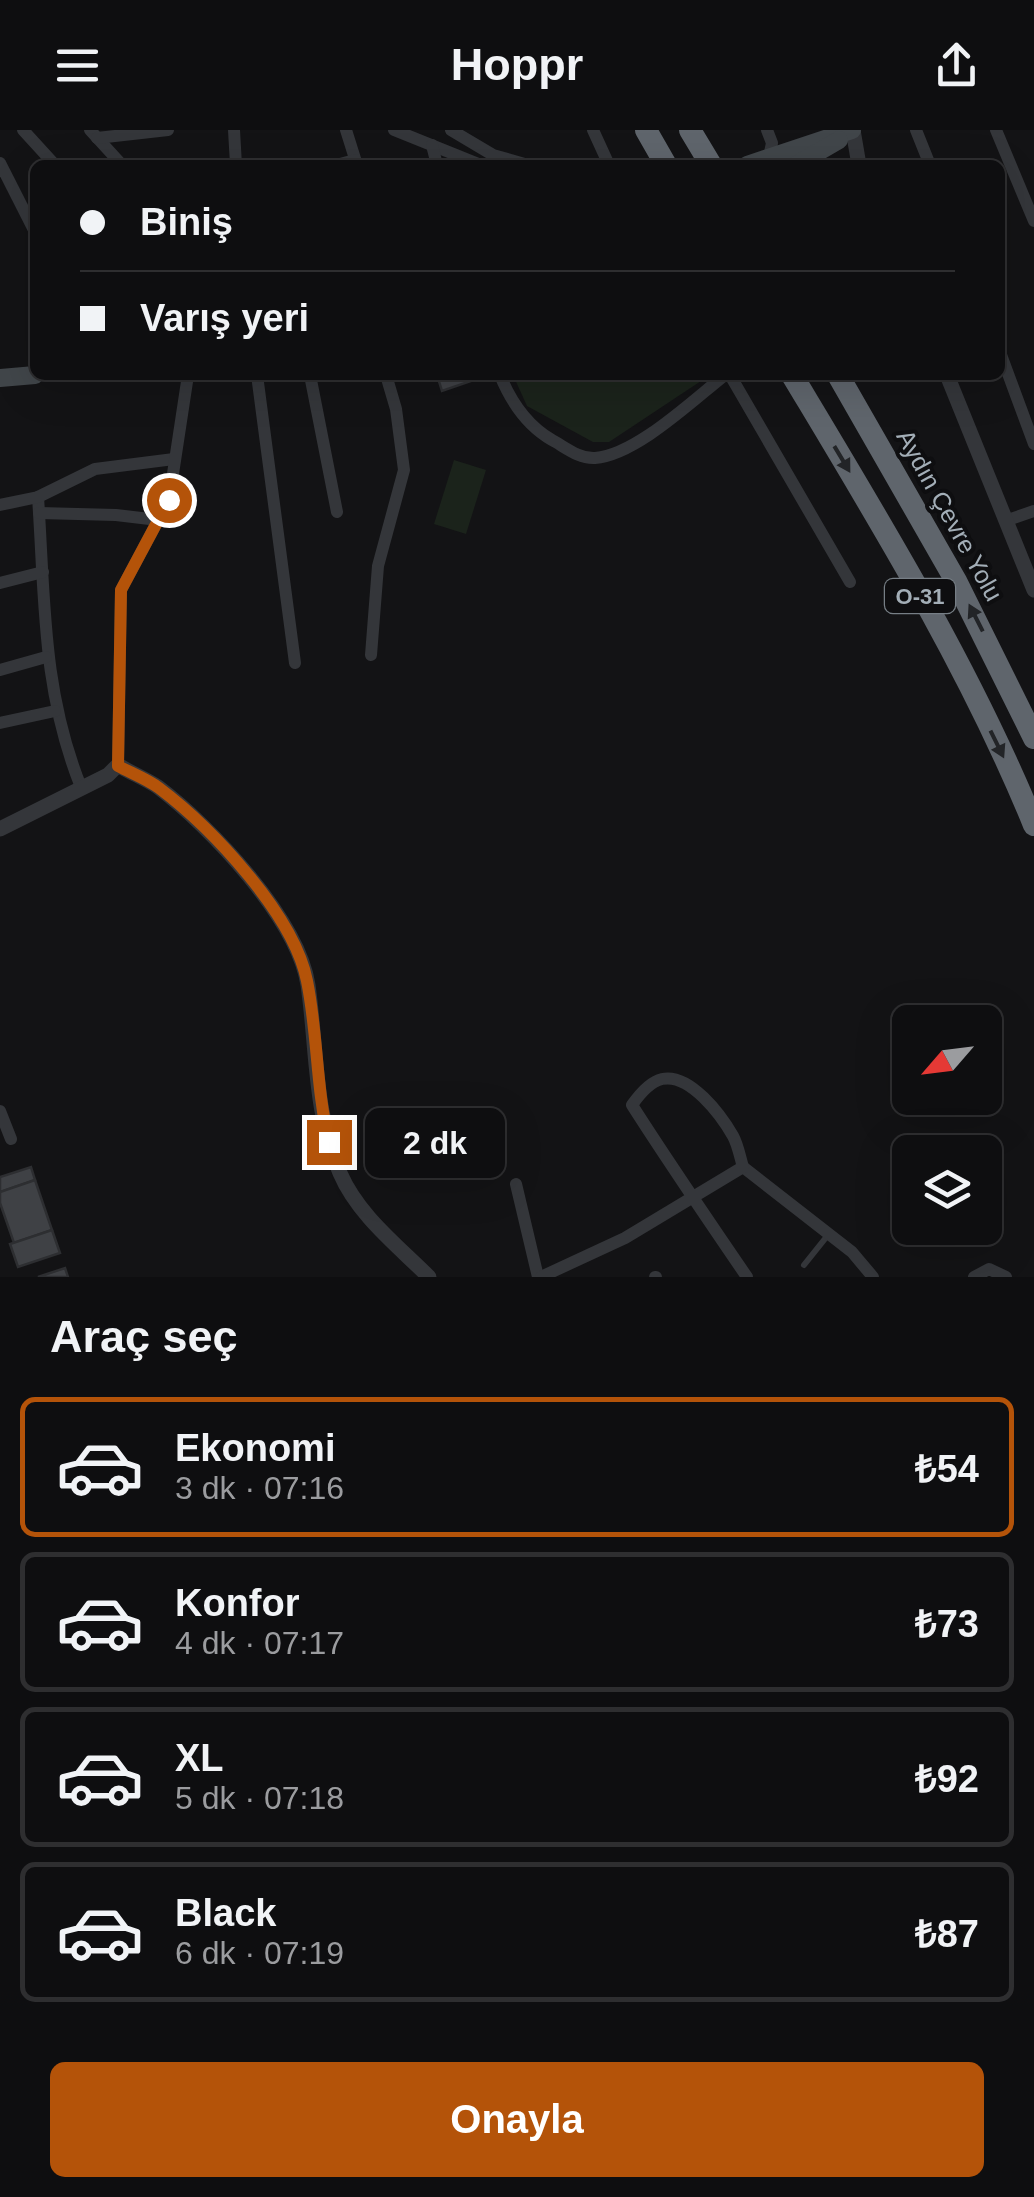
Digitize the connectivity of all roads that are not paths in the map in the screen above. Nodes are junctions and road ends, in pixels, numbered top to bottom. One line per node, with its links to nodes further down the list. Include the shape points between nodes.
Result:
1 (23, 130): 17 (street)
2 (166, 130): 13 (street)
3 (234, 130): 19 (street)
4 (346, 130): 20 (street)
5 (394, 130): 15 (street)
6 (451, 130): 23 (street)
7 (593, 130): 24 (street)
8 (646, 130): 25 (highway)
9 (767, 130): 16 (street)
10 (853, 130): 16 (main road); 28 (main road); 29 (street)
11 (916, 130): 30 (street)
12 (996, 130): 32 (street)
13 (94, 134): 18 (street)
14 (694, 137): 26 (highway)
15 (432, 144): 21 (street); 22 (street)
16 (769, 157): 27 (main road)
17 (50, 160)
18 (117, 160)
19 (236, 160)
20 (355, 160)
21 (436, 160)
22 (469, 160)
23 (513, 160)
24 (607, 160)
25 (664, 160)
26 (709, 160)
27 (761, 160)
28 (804, 160)
29 (858, 160)
30 (928, 160)
31 (0, 163): 33 (street)
32 (1034, 221)
33 (30, 222)
34 (1005, 366): 47 (street)
35 (1, 373): 36 (main road)
36 (30, 375)
37 (187, 380): 48 (street)
38 (258, 380): 62 (street)
39 (311, 380): 52 (street)
40 (387, 380): 60 (street, via 404,470 378,566)
41 (502, 380): 42 (street, via 519,413 542,435 594,458 648,434)
42 (721, 380)
43 (731, 380): 57 (street)
44 (795, 380): 69 (highway, O-31, one-way to 69, via 948,649)
45 (841, 380): 66 (highway, Aydın Çevre Yolu / O-31, one-way to 45, via 956,581)
46 (948, 380): 55 (street)
47 (1034, 444)
48 (174, 459): 49 (street, via 95,469); 54 (street, via 169,500)
49 (38, 497): 50 (street); 53 (street)
50 (0, 505)
51 (1034, 511): 55 (street)
52 (337, 512)
53 (39, 514): 54 (street); 56 (street)
54 (158, 520): 67 (street, via 121,590)
55 (1006, 521): 59 (street)
56 (43, 572): 58 (street); 61 (street)
57 (850, 582)
58 (0, 583)
59 (1034, 590)
60 (371, 654)
61 (46, 656): 63 (street); 64 (street)
62 (295, 663)
63 (0, 670)
64 (55, 711): 65 (street); 68 (street)
65 (0, 723)
66 (1034, 738)
67 (118, 766): 68 (street); 78 (street, via 156,785 194,818 281,919 307,981 321,1109 340,1175 370,1219)
68 (81, 787): 70 (street)
69 (1034, 825)
70 (0, 829)
71 (0, 1111): 72 (street)
72 (10, 1139)
73 (743, 1167): 75 (street); 75 (street, via 734,1138 690,1087 661,1079 644,1089 632,1104); 76 (street)
74 (516, 1184): 79 (street)
75 (693, 1199): 79 (street); 80 (street)
76 (829, 1234): 77 (lane); 81 (street)
77 (804, 1265)
78 (429, 1277)
79 (540, 1277)
80 (747, 1277)
81 (873, 1277)
82 (974, 1277): 83 (street, via 990,1270)
83 (1006, 1277)

